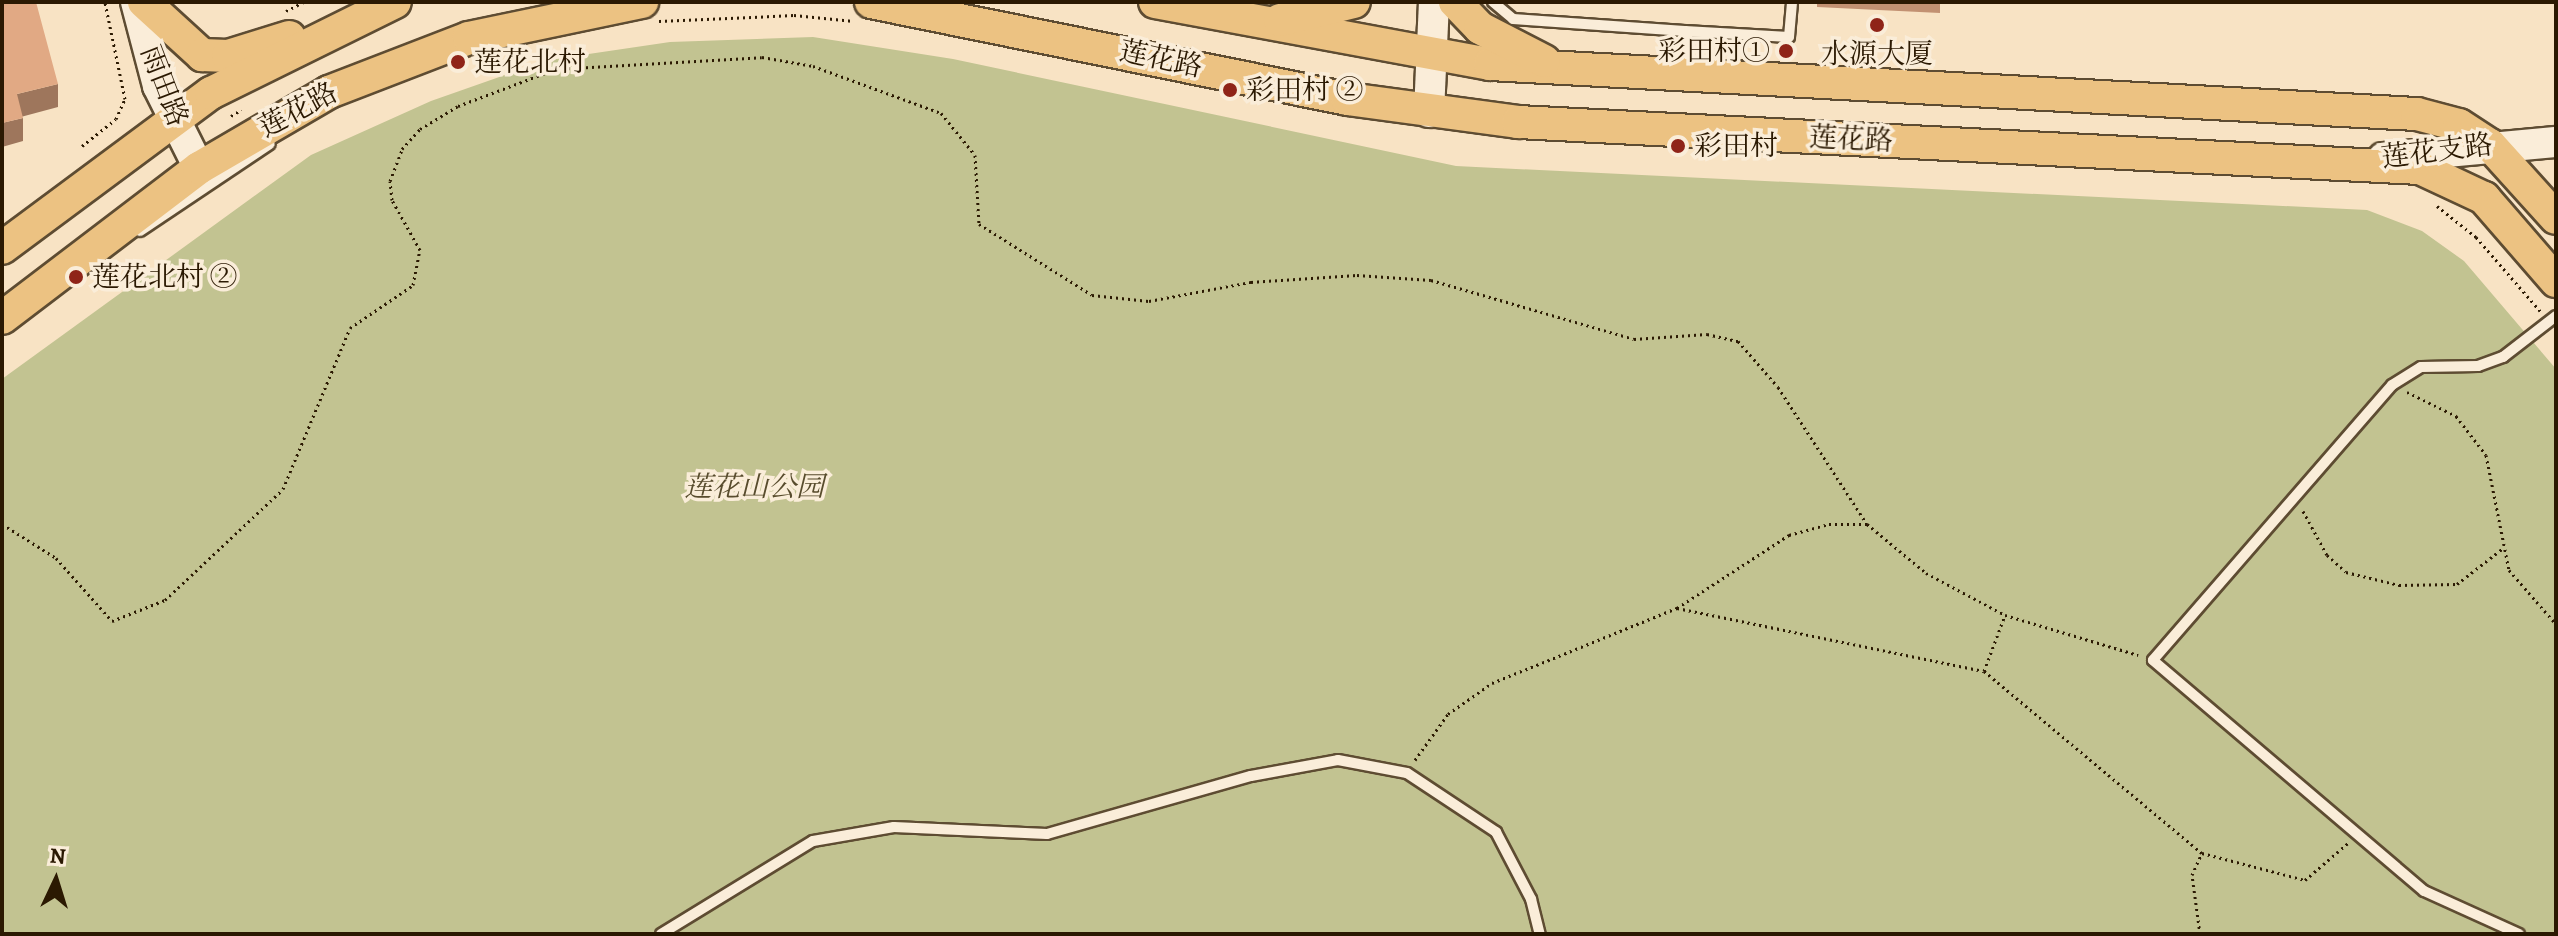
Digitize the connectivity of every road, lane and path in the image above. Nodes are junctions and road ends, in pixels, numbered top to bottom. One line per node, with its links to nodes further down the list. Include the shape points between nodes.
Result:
1 (105, 2): 28 (path, via 125,99 116,119)
2 (136, 2): 26 (street, 雨田路)
3 (144, 2): 18 (main road, via 202,55)
4 (304, 2): 15 (path)
5 (395, 2): 18 (main road, 莲花路)
6 (1155, 2): 16 (main road, 莲花路)
7 (1354, 2): 16 (main road)
8 (1414, 2): 19 (street)
9 (1434, 2): 19 (street)
10 (1455, 2): 20 (main road, via 1480,28)
11 (1493, 2): 17 (lane, via 1513,19)
12 (1792, 2): 17 (lane, via 1789,37)
13 (642, 12): 14 (path); 22 (main road, 莲花路, via 469,38)
14 (871, 12): 24 (main road, 莲花路)
15 (277, 16)
16 (1258, 23): 19 (main road, 莲花路)
17 (1685, 31): 21 (lane)
18 (324, 33): 26 (main road, 莲花路)
19 (1421, 55): 20 (main road, 莲花路); 24 (street)
20 (1561, 69): 21 (main road, 莲花路)
21 (1683, 75): 29 (main road, 莲花路, via 2390,111 2440,118)
22 (329, 92): 31 (main road, 莲花路); 36 (lane, via 175,210)
23 (241, 110): 25 (path)
24 (1418, 111): 30 (main road, 莲花路)
25 (231, 116)
26 (174, 118): 31 (street, 雨田路); 35 (main road, 莲花路)
27 (2549, 141): 29 (street, 莲花支路)
28 (82, 146)
29 (2500, 154): 30 (street, 莲花支路); 33 (main road, 莲花路); 34 (street, 莲花支路)
30 (2334, 164): 34 (main road, 莲花路, via 2437,172 2470,187)
31 (199, 168): 36 (main road, 莲花路)
32 (2431, 200): 39 (path, via 2476,237)
33 (2556, 218)
34 (2507, 224): 37 (main road, 莲花路)
35 (2, 248)
36 (70, 266): 38 (main road, 莲花路)
37 (2556, 281)
38 (2, 318)
39 (2553, 319): 40 (lane, via 2503,357 2447,370 2421,367)
40 (2392, 385): 41 (lane); 44 (path, via 2456,416 2486,455)
41 (2295, 497): 44 (path, via 2327,555 2346,572 2399,585 2457,584); 48 (lane)
42 (2, 524): 43 (path, via 56,558 112,621 165,600 283,489 350,328 413,285 420,250 392,200 390,181 402,149 420,129 458,106 556,69 749,57 813,66 941,113 975,155 979,224 1092,295 1149,301 1251,282 1416,279 1516,300 1582,328 1634,339 1707,334 1738,341 1778,387)
43 (1867, 524): 45 (path, via 1789,535); 46 (path, via 1926,573)
44 (2502, 549): 47 (path, via 2509,570)
45 (1677, 608): 49 (path); 50 (path, via 1492,683 1448,714)
46 (2005, 615): 48 (path); 49 (path)
47 (2556, 624)
48 (2153, 660): 51 (lane)
49 (1984, 671): 52 (path)
50 (1407, 773): 53 (lane, via 1338,760 1251,776 1047,834 894,827 813,841); 54 (lane, via 1496,832 1531,899)
51 (2358, 836): 52 (path, via 2305,880); 56 (lane, via 2424,891)
52 (2202, 853): 55 (path, via 2192,875)
53 (661, 934)
54 (1540, 934)
55 (2200, 934)
56 (2519, 934)

